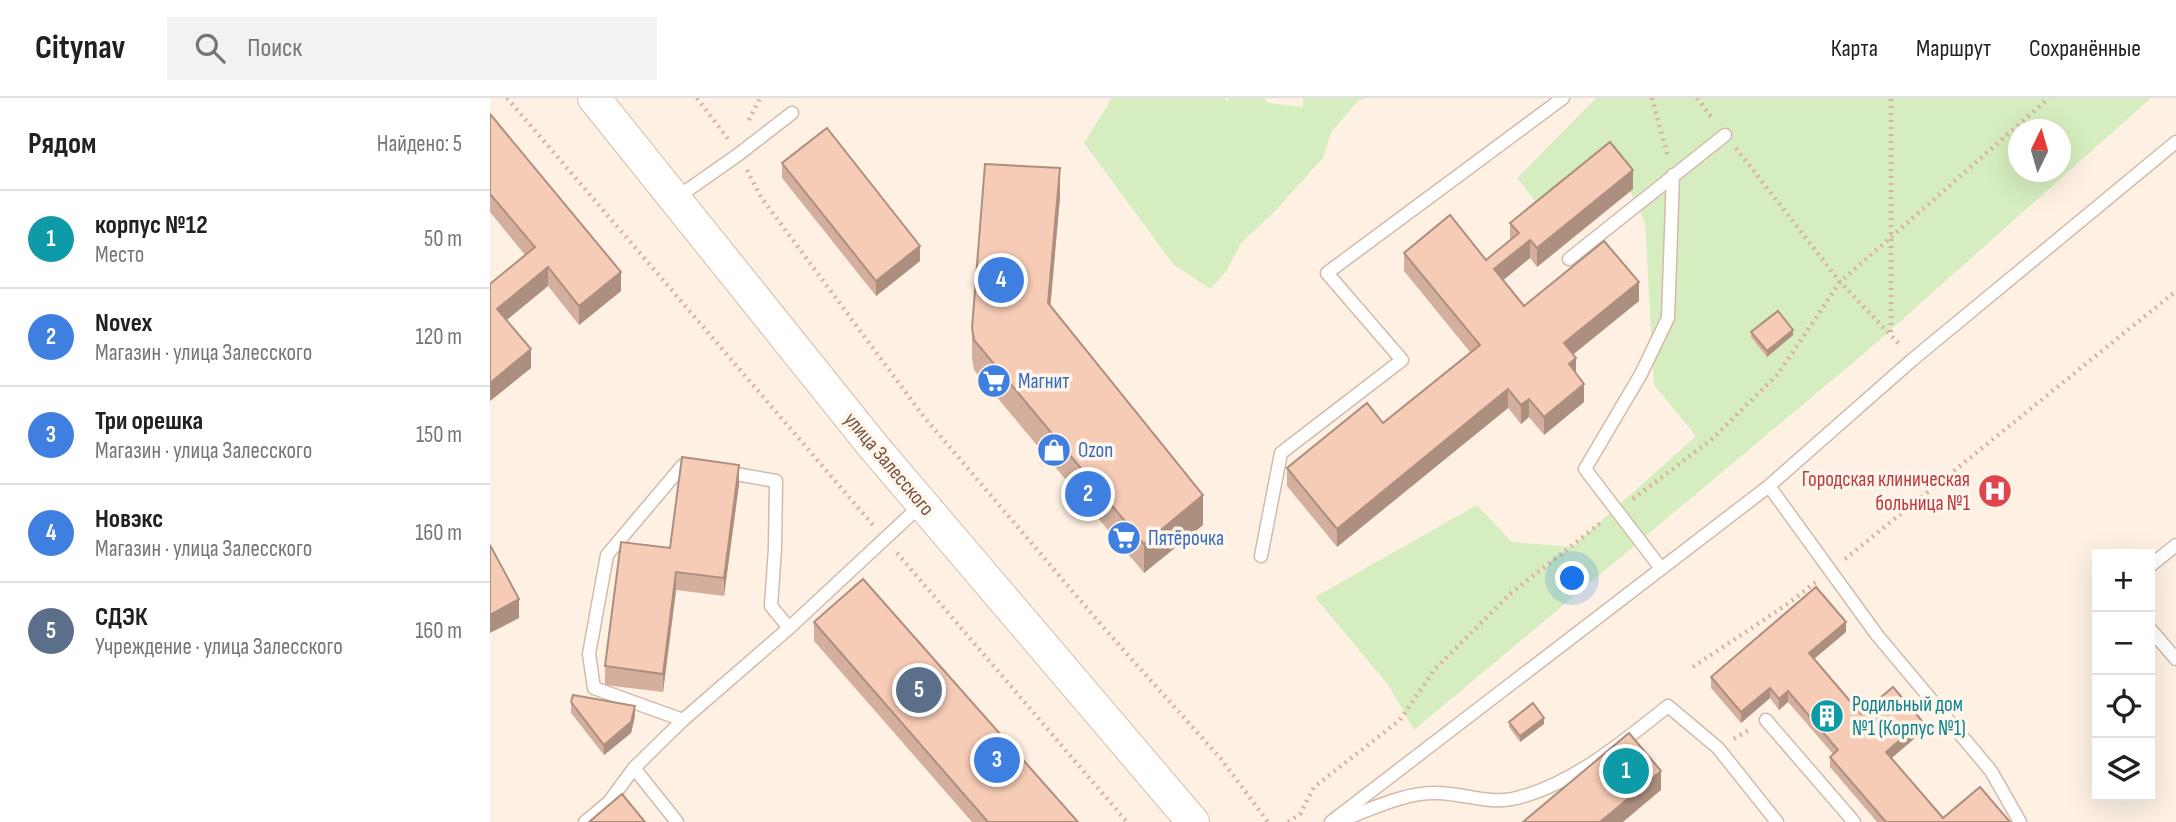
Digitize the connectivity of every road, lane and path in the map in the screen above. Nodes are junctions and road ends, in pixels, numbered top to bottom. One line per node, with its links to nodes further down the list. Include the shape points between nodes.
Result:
1 (507, 98): 24 (path)
2 (594, 98): 14 (main road, улица Залесского)
3 (697, 98): 12 (path)
4 (1563, 98): 26 (lane, via 1327,273 1402,360 1281,453)
5 (1653, 98): 13 (path)
6 (1697, 98): 10 (path)
7 (1891, 98): 15 (path)
8 (2049, 98): 15 (path)
9 (792, 113): 12 (lane)
10 (1725, 135): 13 (lane); 17 (path)
11 (2176, 142): 20 (lane)
12 (739, 154): 14 (lane); 42 (path, via 761,197 924,417 1221,759)
13 (1673, 175): 16 (lane); 23 (lane, via 1668,318 1585,468)
14 (675, 199): 22 (main road, улица Залесского)
15 (1890, 239): 17 (path); 19 (path)
16 (1569, 259)
17 (1840, 282): 19 (path); 23 (path, via 1777,374 1711,440)
18 (2176, 291): 29 (path)
19 (1891, 333): 20 (path)
20 (1912, 360): 21 (lane)
21 (1769, 485): 28 (lane); 29 (lane)
22 (922, 505): 24 (lane); 41 (main road, улица Залесского)
23 (1617, 511): 28 (lane); 43 (path, via 1510,594 1434,670 1400,720 1314,787 1300,814)
24 (886, 540): 30 (lane); 40 (path)
25 (2176, 545): 27 (lane)
26 (1261, 556)
27 (2155, 562)
28 (1660, 567): 44 (lane)
29 (1829, 572): 33 (path); 47 (lane, via 1991,771)
30 (789, 628): 34 (lane); 34 (lane, via 771,606 776,481 683,465 607,555 589,654 594,688)
31 (2155, 635): 32 (lane)
32 (2176, 659)
33 (1693, 667)
34 (683, 720): 37 (lane)
35 (1766, 720): 36 (path); 46 (lane)
36 (1718, 748): 44 (lane, via 1668,706 1545,790 1508,800 1413,794); 45 (lane)
37 (634, 768): 38 (lane, via 609,802); 39 (lane)
38 (586, 822)
39 (677, 822)
40 (1127, 822)
41 (1193, 822)
42 (1268, 822)
43 (1288, 822)
44 (1333, 822)
45 (1777, 822)
46 (1854, 822)
47 (2020, 822)

